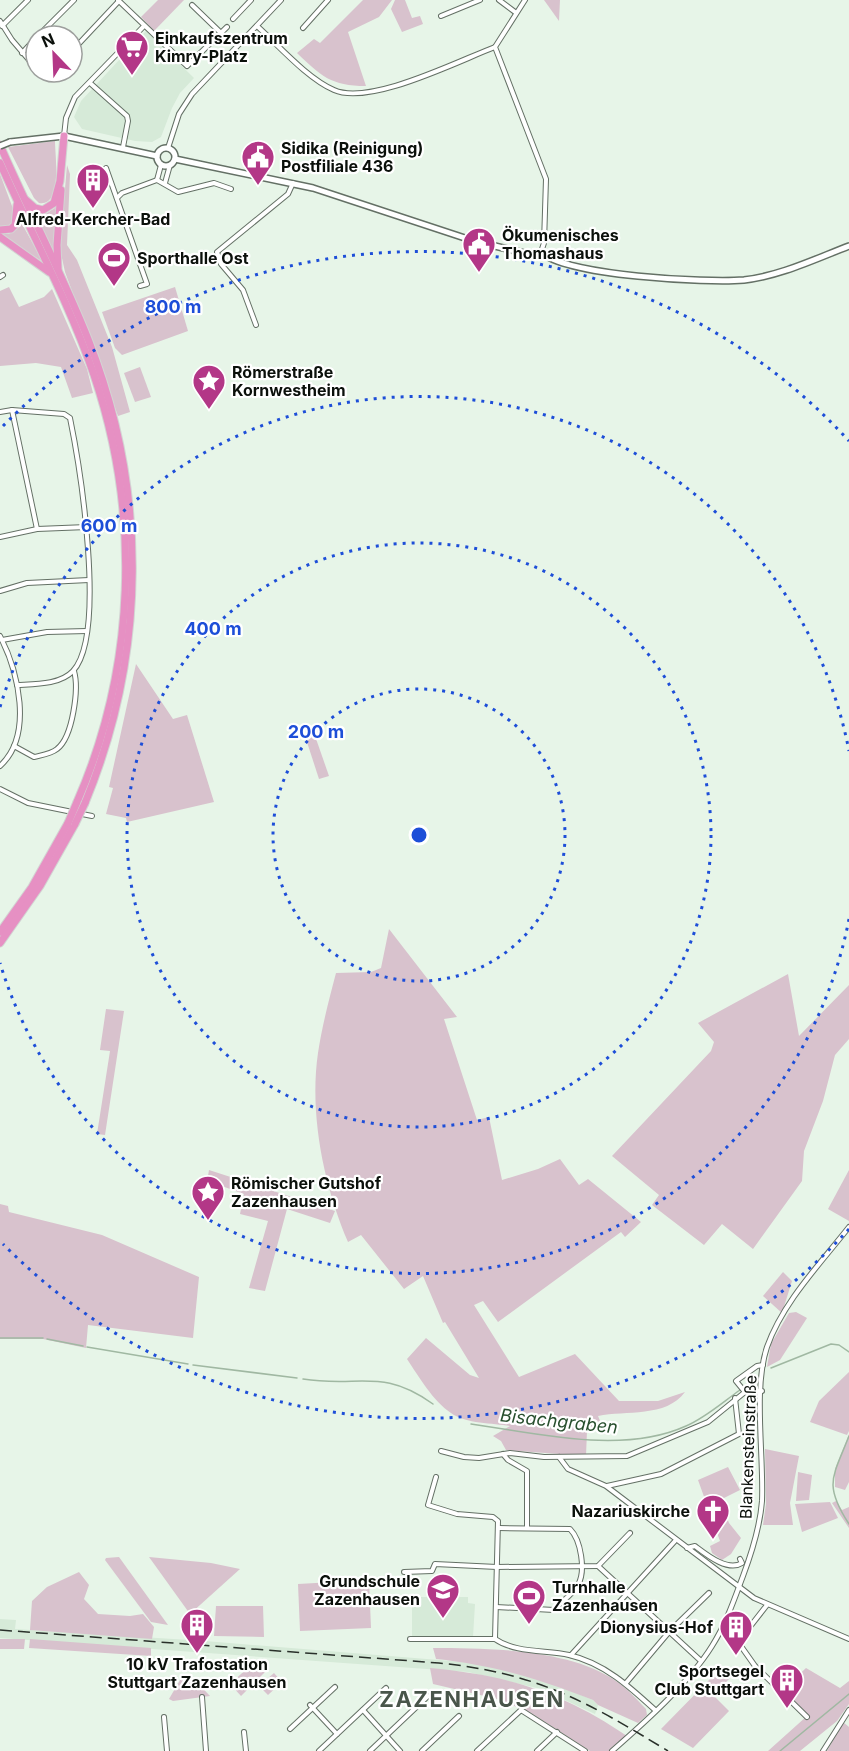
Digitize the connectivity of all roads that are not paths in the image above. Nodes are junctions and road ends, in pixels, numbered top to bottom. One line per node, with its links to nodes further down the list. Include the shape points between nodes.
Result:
1 (28, 0): 16 (street)
2 (74, 0): 15 (street)
3 (251, 0): 13 (street)
4 (282, 0): 18 (street)
5 (328, 0): 20 (street)
6 (480, 0): 12 (street)
7 (499, 0): 11 (street)
8 (525, 0): 11 (street)
9 (119, 1): 17 (street); 22 (street)
10 (192, 5): 21 (street)
11 (515, 12): 23 (street)
12 (441, 16)
13 (233, 19)
14 (0, 21): 16 (street)
15 (50, 24)
16 (2, 26): 24 (street)
17 (144, 26): 21 (street, via 187,66); 25 (street)
18 (257, 26): 23 (street, via 320,82 352,94 376,92); 29 (street, via 188,99)
19 (227, 27): 21 (street)
20 (303, 28)
21 (221, 33)
22 (84, 38)
23 (495, 48): 46 (street, via 546,179)
24 (22, 53)
25 (90, 83): 26 (street, via 71,104); 28 (street, via 126,116)
26 (64, 136): 27 (street, bridge); 28 (street); 36 (highway)
27 (0, 145): 41 (highway)
28 (123, 147): 30 (street)
29 (168, 148): 30 (street); 31 (street)
30 (157, 156): 33 (street)
31 (175, 159): 34 (street); 39 (street)
32 (0, 163): 41 (highway)
33 (161, 165): 34 (street); 37 (street)
34 (170, 165): 38 (street)
35 (106, 168): 42 (street)
36 (60, 180): 41 (highway, via 57,197 49,208 36,208); 47 (highway)
37 (157, 180): 38 (street); 42 (street)
38 (165, 183): 40 (street, via 178,192 214,183)
39 (293, 183): 46 (street, via 474,241 528,254); 49 (street, via 288,194 217,252 221,264 243,290)
40 (231, 189)
41 (19, 197): 43 (highway, via 15,225); 47 (highway)
42 (117, 199): 48 (street, via 147,284)
43 (0, 230)
44 (0, 237): 47 (highway)
45 (849, 246): 46 (street, via 776,273 733,280 622,273 555,261)
46 (541, 252)
47 (55, 273): 65 (highway, bridge, via 102,401 119,473 127,553 118,674 98,749)
48 (140, 286)
49 (256, 325)
50 (12, 410): 51 (street); 52 (street, via 64,414 70,418); 53 (street)
51 (0, 412)
52 (87, 527): 53 (street); 55 (street)
53 (37, 529): 54 (street)
54 (0, 537)
55 (89, 580): 56 (street, via 27,583); 57 (street)
56 (0, 591)
57 (87, 631): 58 (street); 59 (street, via 83,653)
58 (1, 638): 60 (street)
59 (74, 670): 60 (street, via 47,683); 61 (street, via 77,694 61,745 34,757)
60 (17, 685): 61 (street, via 19,720)
61 (14, 746): 62 (street)
62 (0, 766)
63 (0, 789): 64 (street, via 28,803)
64 (92, 816)
65 (71, 824): 66 (highway); 67 (highway, via 40,886)
66 (0, 932)
67 (0, 943)
68 (849, 1227): 69 (street, Blankensteinstraße, via 790,1303)
69 (763, 1365): 70 (street, Blankensteinstraße); 71 (street, via 736,1381)
70 (762, 1391): 71 (street); 88 (street, Blankensteinstraße, via 762,1502 754,1545)
71 (745, 1392): 72 (street)
72 (735, 1398): 75 (street, via 708,1422 627,1456); 77 (street, via 739,1434 661,1474)
73 (441, 1451): 74 (street, via 464,1457)
74 (503, 1454): 75 (street); 79 (street, via 527,1471)
75 (559, 1457): 77 (street, via 568,1469)
76 (436, 1477): 78 (street, via 428,1505 457,1514 493,1517)
77 (606, 1486): 81 (street)
78 (499, 1528): 79 (street); 86 (street)
79 (527, 1528): 84 (street, via 570,1529)
80 (630, 1533): 85 (street)
81 (676, 1540): 82 (street); 90 (street)
82 (687, 1548): 83 (street, via 695,1546 733,1567 742,1563); 88 (street)
83 (740, 1559)
84 (582, 1566): 85 (street); 86 (street); 92 (street, via 578,1584 554,1610)
85 (598, 1566): 90 (street)
86 (497, 1567): 87 (street, via 435,1564 432,1571); 92 (street)
87 (404, 1572)
88 (739, 1588): 91 (street); 98 (street, Blankensteinstraße, via 722,1628)
89 (709, 1593): 93 (street)
90 (627, 1594): 93 (street); 97 (street)
91 (766, 1605): 96 (street); 110 (street, via 738,1642 755,1666)
92 (496, 1607): 95 (street)
93 (669, 1632): 98 (street); 99 (street)
94 (410, 1639): 95 (street)
95 (495, 1639): 97 (street, via 510,1646)
96 (849, 1639)
97 (571, 1655): 99 (street)
98 (701, 1661): 106 (street, Blankensteinstraße)
99 (626, 1683): 106 (street)
100 (335, 1687): 104 (street)
101 (386, 1688): 105 (street)
102 (429, 1696): 115 (street)
103 (202, 1697): 117 (street)
104 (312, 1706): 111 (street); 114 (street)
105 (363, 1710): 114 (street); 115 (street)
106 (655, 1710): 126 (street, Blankensteinstraße)
107 (849, 1710): 127 (street)
108 (459, 1716): 122 (street)
109 (164, 1717): 116 (street)
110 (807, 1717)
111 (290, 1729)
112 (244, 1732): 118 (street)
113 (557, 1732): 123 (street, via 521,1710); 124 (street); 125 (street)
114 (337, 1734): 119 (street)
115 (386, 1736): 120 (street); 121 (street)
116 (167, 1751)
117 (206, 1751)
118 (246, 1751)
119 (319, 1751)
120 (370, 1751)
121 (400, 1751)
122 (422, 1751)
123 (477, 1751)
124 (537, 1751)
125 (585, 1751)
126 (612, 1751)
127 (824, 1751)

